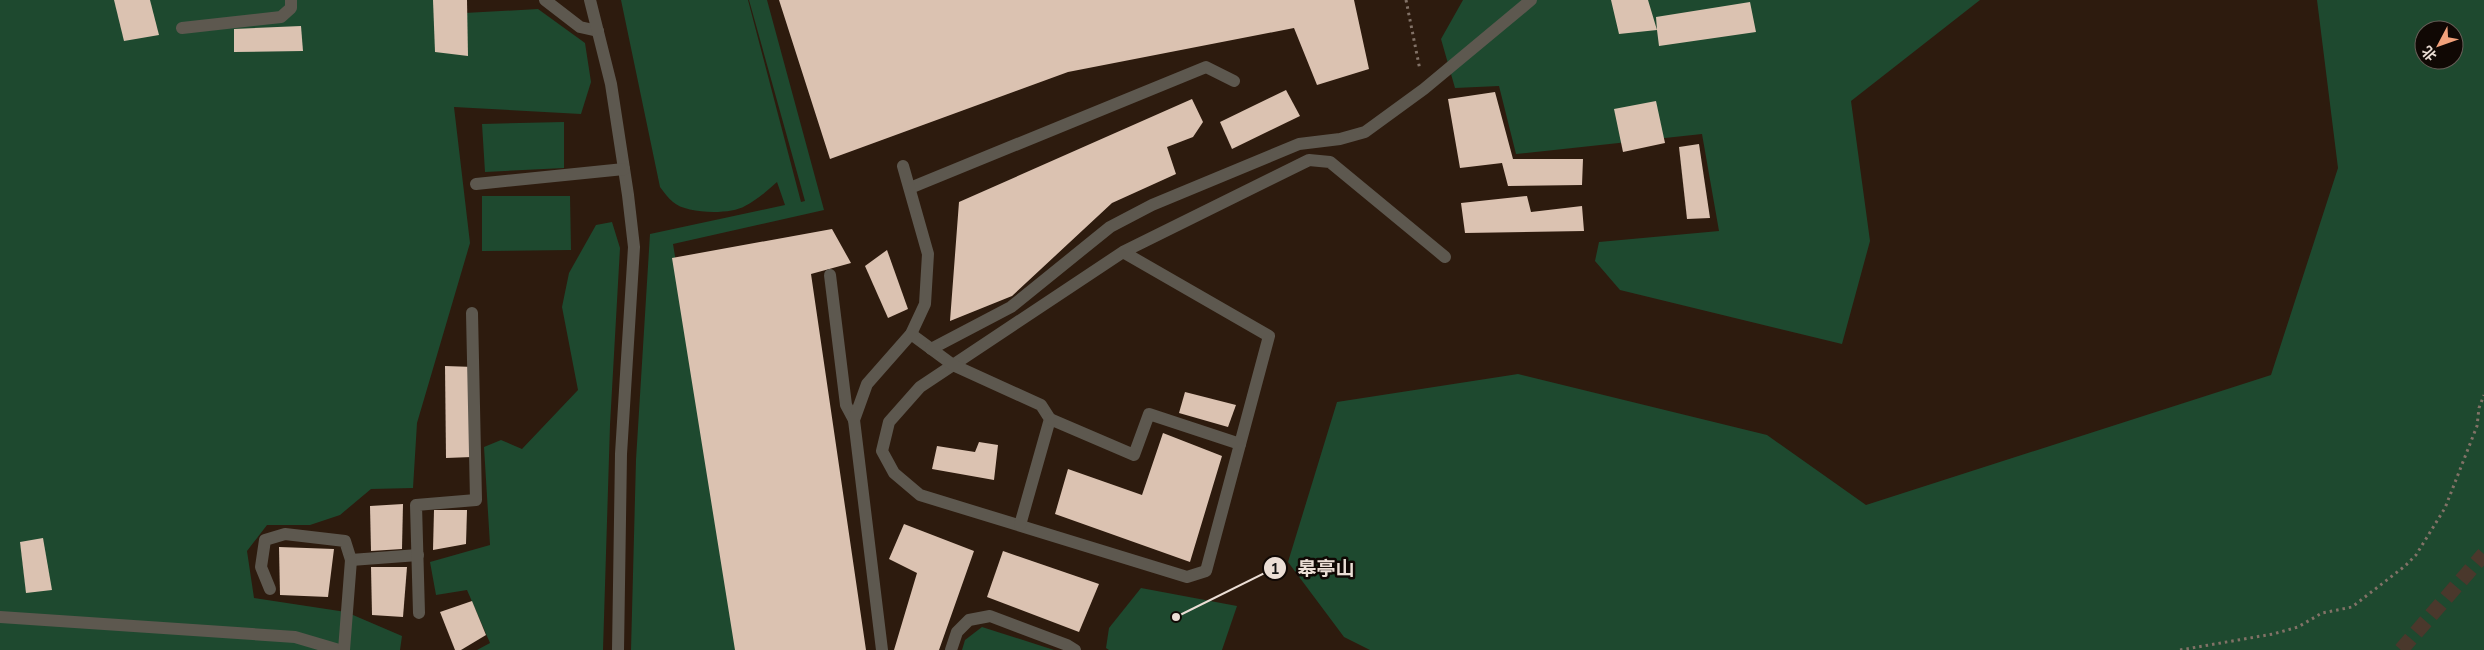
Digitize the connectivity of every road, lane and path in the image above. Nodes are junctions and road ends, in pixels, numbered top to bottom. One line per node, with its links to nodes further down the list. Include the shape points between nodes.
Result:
1 (291, 0): 6 (street, via 291,8 281,16)
2 (545, 0): 7 (street, via 580,27)
3 (590, 0): 7 (street)
4 (1406, 0): 9 (path)
5 (1531, 0): 9 (street)
6 (182, 28)
7 (598, 31): 11 (street, via 611,84)
8 (1234, 81): 13 (street, via 1206,67)
9 (1424, 89): 19 (street, via 1365,132 1299,144 1152,205 1110,227 1011,307)
10 (904, 166): 13 (street)
11 (624, 169): 12 (street); 33 (street, via 634,247 621,454)
12 (476, 184)
13 (910, 188): 18 (street, via 928,254 925,304)
14 (1123, 252): 15 (street, via 1309,160 1330,162); 20 (street); 24 (street, via 1269,336)
15 (1445, 257)
16 (830, 275): 23 (street, via 846,406)
17 (472, 312): 26 (street, via 476,500 416,506)
18 (911, 334): 19 (street); 23 (street, via 868,384)
19 (931, 349): 20 (street)
20 (953, 365): 22 (street, via 1041,405); 25 (street, via 920,387 889,422 882,451 894,473 920,495)
21 (2484, 395): 37 (path, via 2477,426 2445,508 2416,555 2404,566 2352,607 2322,613 2298,627 2273,634)
22 (1050, 419): 24 (street, via 1134,455 1149,414); 25 (street)
23 (854, 420): 34 (street)
24 (1240, 444): 25 (street, via 1206,571 1187,576)
25 (1020, 526)
26 (418, 556): 27 (street); 29 (street)
27 (351, 560): 28 (street, via 344,541 285,534 265,540 261,567); 32 (street)
28 (270, 589)
29 (420, 613)
30 (0, 617): 31 (street, via 294,637)
31 (339, 650)
32 (344, 650)
33 (618, 650)
34 (882, 650)
35 (951, 650): 36 (street, via 957,632 969,620 990,616)
36 (1075, 650)
37 (2180, 650)

